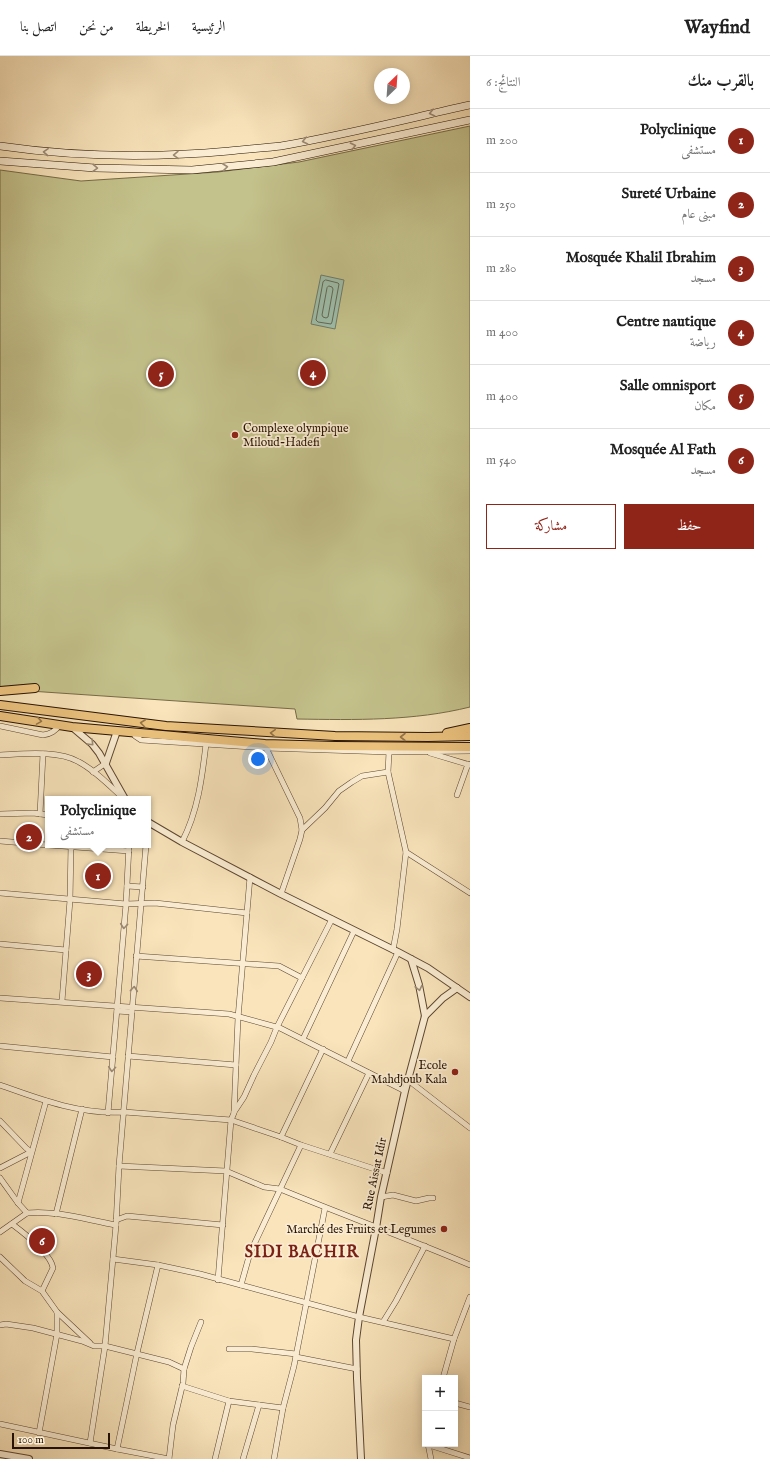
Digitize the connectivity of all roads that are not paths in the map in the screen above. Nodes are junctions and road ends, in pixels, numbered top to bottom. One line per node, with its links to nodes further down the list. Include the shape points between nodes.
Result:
1 (470, 105): 4 (main road, one-way to 4, via 279,146 189,155)
2 (470, 120): 6 (main road, one-way to 2, via 192,170 273,162)
3 (0, 146): 4 (main road, one-way to 3, via 37,152)
4 (114, 156): 6 (main road)
5 (0, 161): 6 (main road, one-way to 6)
6 (116, 169)
7 (34, 688): 8 (highway)
8 (0, 691)
9 (0, 705): 18 (highway, one-way to 9, via 335,736 166,726)
10 (0, 716): 11 (highway, one-way to 11)
11 (60, 725): 12 (street, via 55,731 43,735); 13 (highway)
12 (0, 726)
13 (72, 727): 15 (highway); 27 (street, one-way to 27, via 92,744)
14 (470, 728): 18 (highway)
15 (117, 731): 16 (highway); 27 (street)
16 (134, 732): 19 (street, via 141,740); 20 (highway, via 265,744)
17 (470, 736): 18 (highway)
18 (428, 737)
19 (206, 744): 21 (street); 40 (street, via 196,805 190,827)
20 (470, 747)
21 (266, 748): 23 (street); 38 (street, via 300,818)
22 (470, 751): 24 (street)
23 (389, 752): 24 (street); 30 (street)
24 (425, 752): 28 (street)
25 (42, 754): 26 (street); 29 (street, via 78,761); 35 (street)
26 (0, 755)
27 (106, 763): 29 (street); 32 (street)
28 (469, 765): 33 (street)
29 (94, 772): 31 (street)
30 (388, 772): 38 (street, via 362,776 352,782 339,791); 46 (street)
31 (121, 796)
32 (122, 796)
33 (457, 796)
34 (0, 814): 35 (street)
35 (40, 814): 36 (street)
36 (45, 815)
37 (151, 824): 40 (street)
38 (302, 830): 52 (street)
39 (0, 841): 41 (street)
40 (182, 842): 47 (street)
41 (45, 845)
42 (71, 848): 53 (street)
43 (94, 848): 45 (street)
44 (146, 848): 49 (street)
45 (129, 851): 48 (street)
46 (406, 852): 51 (street); 61 (street)
47 (250, 877): 52 (street); 56 (street)
48 (126, 886): 49 (street); 54 (street)
49 (143, 887): 55 (street)
50 (0, 893): 53 (street)
51 (470, 893)
52 (281, 894): 57 (street)
53 (70, 900): 54 (street); 60 (street)
54 (126, 904): 55 (street); 70 (street, one-way to 70)
55 (141, 904): 56 (street, via 155,903); 62 (street)
56 (247, 913): 64 (street)
57 (332, 919): 58 (street); 65 (street)
58 (354, 931): 61 (street); 75 (street)
59 (0, 944): 60 (street)
60 (66, 950): 69 (street)
61 (396, 951): 63 (street); 80 (street)
62 (136, 956): 64 (street); 71 (street, one-way to 62)
63 (411, 960): 66 (street, via 428,968); 73 (street, one-way to 73)
64 (242, 963): 65 (street, via 279,966); 72 (street)
65 (302, 978): 74 (street)
66 (457, 988): 67 (street); 73 (street)
67 (470, 997)
68 (0, 998): 69 (street)
69 (62, 1001): 70 (street)
70 (117, 1008): 71 (street); 79 (street)
71 (132, 1009): 72 (street); 78 (street)
72 (238, 1016): 74 (street); 81 (street)
73 (425, 1016): 83 (street, Rue Aissat Idir)
74 (277, 1027): 75 (street); 90 (street)
75 (303, 1039): 77 (street)
76 (0, 1046): 79 (street)
77 (323, 1049): 80 (street); 94 (street)
78 (128, 1056): 81 (street); 88 (street)
79 (113, 1057): 89 (street, one-way to 89)
80 (348, 1062): 82 (street)
81 (236, 1065): 90 (street)
82 (369, 1072): 85 (street); 97 (street)
83 (408, 1080): 85 (street, Rue Aissat Idir); 93 (street)
84 (0, 1085): 86 (street)
85 (405, 1091): 101 (street, Rue Aissat Idir)
86 (46, 1101): 87 (street); 96 (street)
87 (82, 1109): 89 (street); 109 (street)
88 (124, 1112): 89 (street); 91 (street); 98 (street)
89 (108, 1113)
90 (234, 1113): 91 (street)
91 (231, 1120): 94 (street); 100 (street)
92 (0, 1121): 96 (street)
93 (470, 1128)
94 (281, 1137): 95 (street)
95 (301, 1145): 97 (street); 103 (street)
96 (31, 1152): 99 (street); 106 (street)
97 (330, 1154): 101 (street)
98 (119, 1166): 100 (street); 110 (street)
99 (0, 1168)
100 (226, 1171): 103 (street, via 264,1187); 112 (street)
101 (387, 1173): 104 (street, Rue Aissat Idir)
102 (0, 1178): 106 (street)
103 (280, 1190): 107 (street); 121 (street, via 250,1253)
104 (381, 1197): 105 (street, via 392,1195 416,1201); 113 (street, Rue Aissat Idir)
105 (433, 1198)
106 (18, 1203): 108 (street)
107 (325, 1208): 113 (street); 124 (street)
108 (27, 1213): 109 (street, via 40,1211); 111 (street)
109 (56, 1214): 110 (street)
110 (116, 1223): 112 (street, via 127,1216); 117 (street)
111 (12, 1224): 114 (street); 122 (street, via 48,1257 52,1264 53,1268)
112 (223, 1225): 120 (street)
113 (376, 1228): 115 (street); 126 (street, Rue Aissat Idir)
114 (0, 1232)
115 (425, 1246): 119 (street); 128 (street)
116 (0, 1256): 122 (street, via 25,1281)
117 (113, 1259): 118 (street); 133 (street)
118 (158, 1265): 120 (street); 135 (street)
119 (470, 1265)
120 (218, 1280): 121 (street)
121 (241, 1285): 124 (street)
122 (42, 1291): 125 (street)
123 (470, 1297): 131 (street)
124 (306, 1302): 126 (street); 136 (street)
125 (57, 1312): 130 (street); 132 (street)
126 (359, 1317): 128 (street); 138 (street, Rue Aissat Idir)
127 (201, 1322): 137 (street)
128 (383, 1322): 131 (street)
129 (0, 1325): 130 (street, via 33,1328)
130 (57, 1334): 132 (street); 147 (street)
131 (454, 1340): 139 (street)
132 (94, 1346): 133 (street)
133 (105, 1346): 135 (street); 148 (street)
134 (229, 1349): 136 (street, via 252,1349)
135 (137, 1354): 137 (street, via 169,1362); 151 (street)
136 (296, 1355): 138 (street); 145 (street)
137 (184, 1369): 140 (street)
138 (356, 1369): 160 (street, Rue Aissat Idir)
139 (444, 1375)
140 (182, 1386): 141 (street); 156 (street, via 173,1425)
141 (229, 1401): 143 (street); 157 (street)
142 (458, 1404): 144 (street)
143 (259, 1405): 145 (street); 158 (street)
144 (470, 1407)
145 (283, 1408): 159 (street)
146 (0, 1424): 147 (street)
147 (38, 1433): 148 (street)
148 (90, 1443): 151 (street)
149 (429, 1447): 161 (street)
150 (436, 1447): 153 (street)
151 (116, 1449): 156 (street)
152 (0, 1454): 155 (street)
153 (461, 1457): 154 (street)
154 (470, 1458)
155 (29, 1459)
156 (169, 1459)
157 (215, 1459)
158 (244, 1459)
159 (274, 1459)
160 (361, 1459)
161 (431, 1459)

